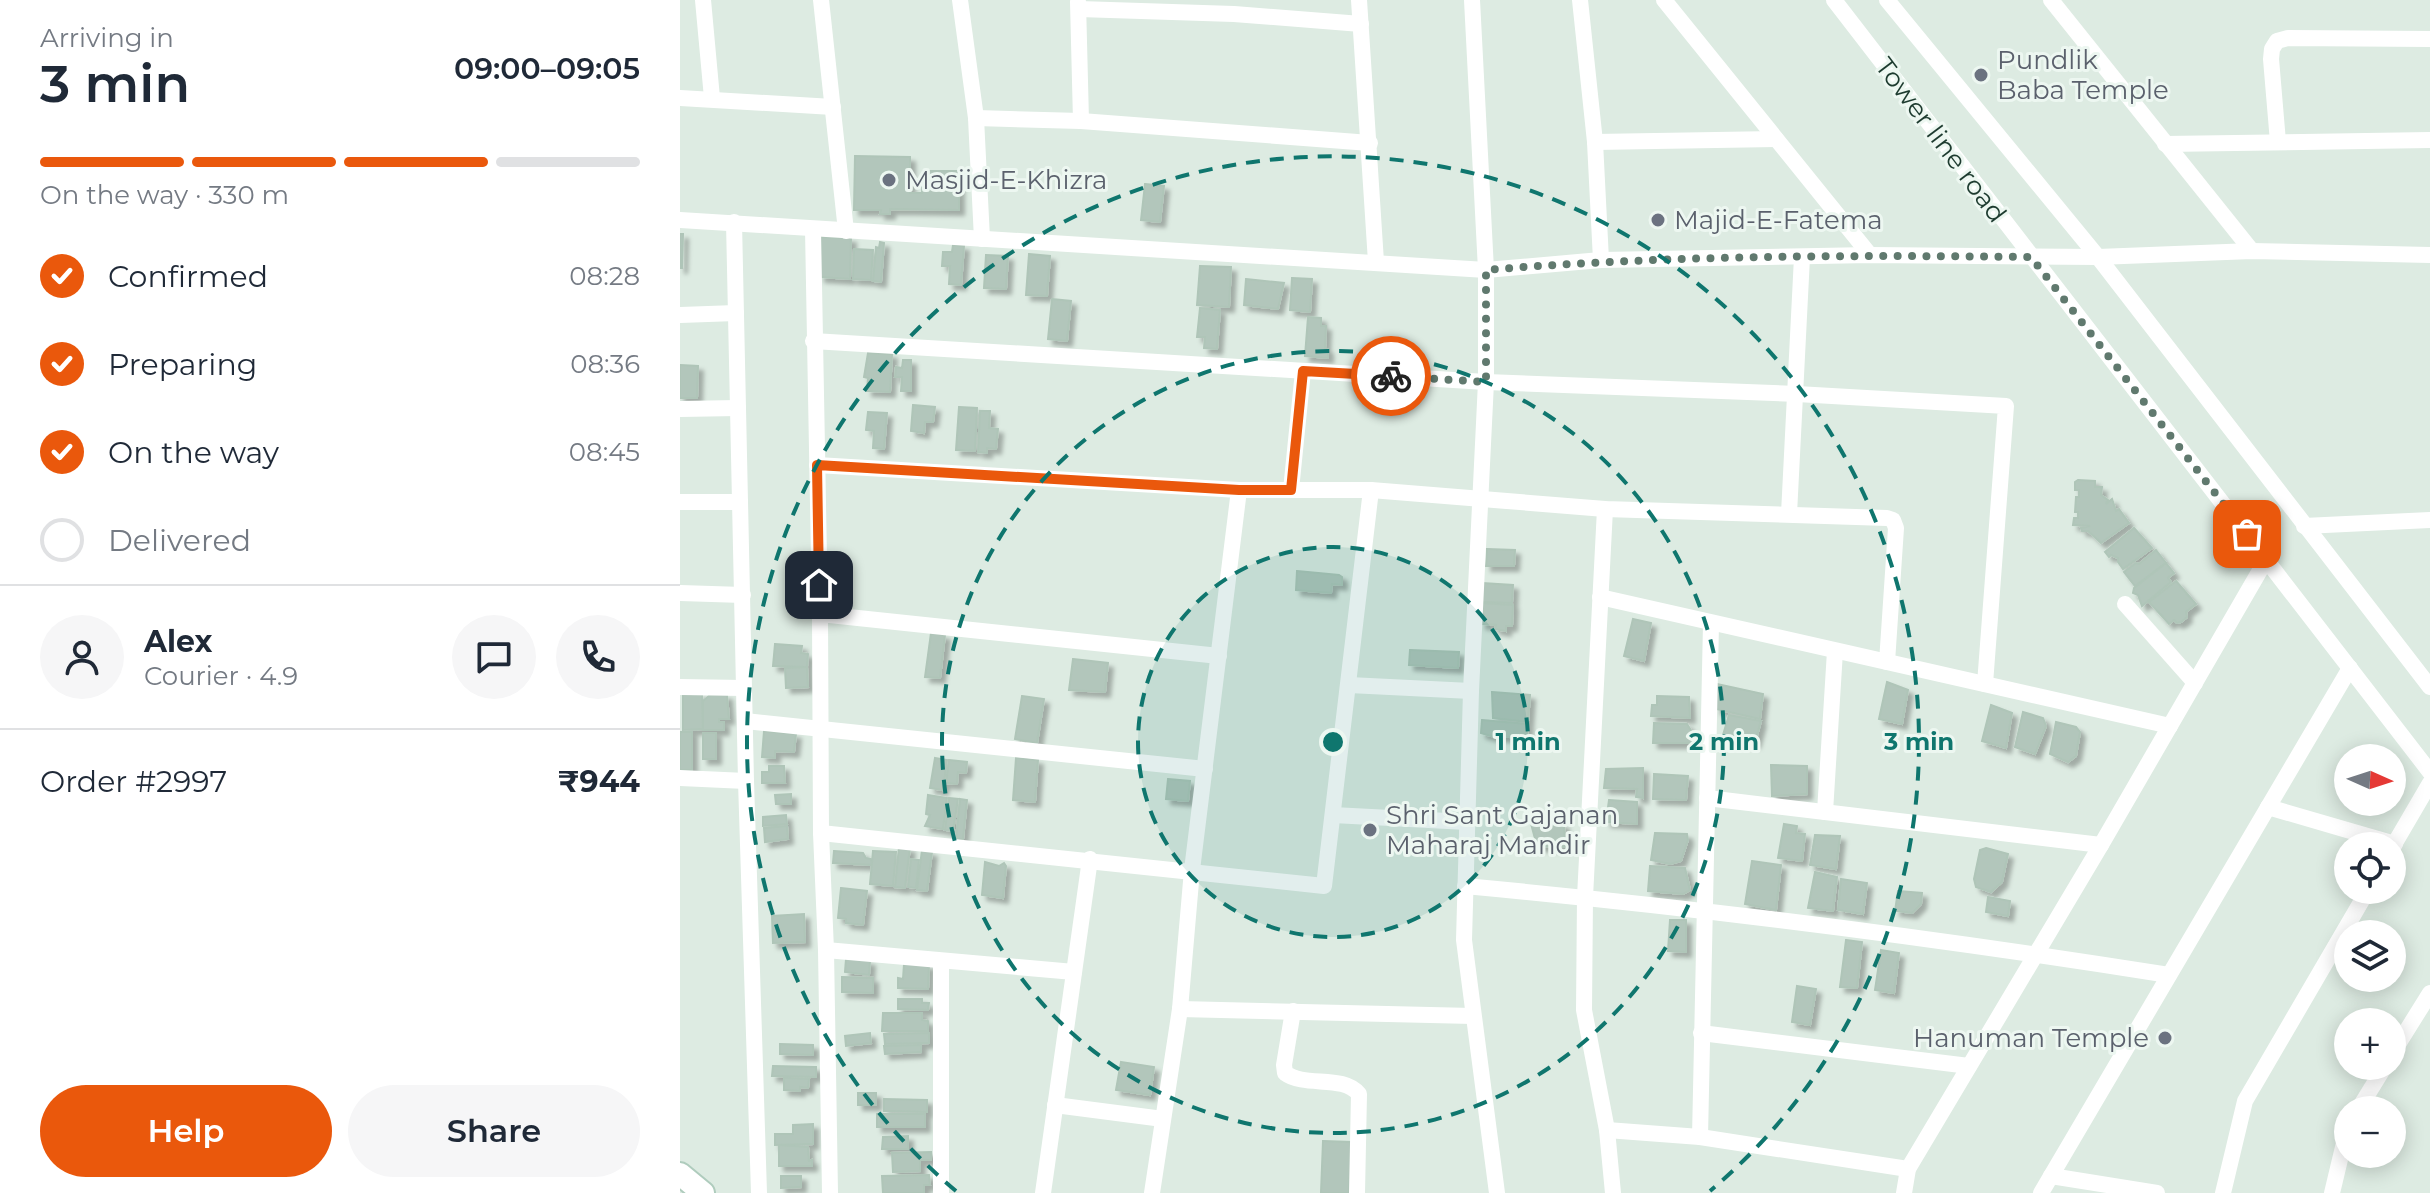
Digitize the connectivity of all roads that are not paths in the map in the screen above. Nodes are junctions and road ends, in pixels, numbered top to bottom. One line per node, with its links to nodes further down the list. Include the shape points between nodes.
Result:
1 (703, 0): 16 (street)
2 (821, 0): 17 (street)
3 (960, 0): 18 (street)
4 (1359, 0): 13 (street)
5 (1472, 0): 39 (street)
6 (1580, 0): 22 (street)
7 (1664, 0): 20 (street)
8 (1834, 0): 35 (street, Tower line road)
9 (1887, 0): 36 (street)
10 (2051, 0): 25 (street)
11 (1079, 5): 12 (street); 19 (street)
12 (1234, 7): 13 (street)
13 (1361, 24): 24 (street)
14 (2430, 39): 23 (street, via 2277,41 2271,59)
15 (680, 98): 16 (street)
16 (712, 98): 17 (street)
17 (833, 107): 29 (street)
18 (976, 118): 19 (street); 30 (street)
19 (1081, 121): 24 (street)
20 (1776, 139): 22 (street); 32 (street)
21 (2430, 140): 23 (street)
22 (1595, 142): 37 (street)
23 (2278, 142): 25 (street)
24 (1370, 143): 38 (street)
25 (2165, 144): 31 (street)
26 (680, 220): 27 (street)
27 (734, 222): 28 (street); 40 (street)
28 (813, 229): 29 (street); 42 (street)
29 (846, 231): 30 (street)
30 (982, 239): 38 (street)
31 (2252, 251): 33 (street); 36 (street)
32 (1870, 255): 34 (street); 35 (street)
33 (2430, 255)
34 (1802, 257): 37 (street); 45 (street)
35 (2031, 257): 36 (street); 59 (street, Tower line road)
36 (2098, 257): 58 (street)
37 (1601, 260): 39 (street)
38 (1376, 262): 39 (street)
39 (1486, 270): 44 (street)
40 (736, 313): 41 (street); 46 (street)
41 (680, 315)
42 (813, 341): 43 (street); 48 (street)
43 (1303, 371): 44 (street); 50 (street)
44 (1486, 382): 45 (street); 52 (street)
45 (1797, 394): 56 (street); 71 (street, via 2006,406)
46 (738, 408): 47 (street); 54 (street)
47 (680, 409)
48 (817, 465): 49 (street); 64 (street)
49 (1239, 490): 50 (street); 67 (street)
50 (1291, 490): 51 (street)
51 (1371, 490): 52 (street); 72 (street)
52 (1482, 499): 55 (street); 76 (street)
53 (680, 502): 54 (street)
54 (740, 502): 61 (street)
55 (1605, 509): 56 (street); 62 (street)
56 (1789, 514): 68 (street, via 1893,520)
57 (2430, 520): 58 (street)
58 (2304, 526): 74 (street)
59 (2266, 560): 69 (street, Tower line road); 70 (street)
60 (680, 593): 61 (street)
61 (743, 595): 75 (street)
62 (1600, 597): 65 (street); 97 (street)
63 (2125, 604): 70 (street)
64 (820, 614): 67 (street); 79 (street)
65 (1711, 624): 66 (street); 85 (street)
66 (1835, 651): 68 (street); 87 (street)
67 (1219, 656): 80 (street)
68 (1887, 662): 71 (street)
69 (2350, 668): 81 (street, Tower line road); 86 (street)
70 (2195, 683): 78 (street)
71 (1985, 684): 78 (street)
72 (1349, 685): 76 (street); 88 (street)
73 (680, 687): 75 (street)
74 (2430, 687)
75 (744, 688): 77 (street)
76 (1471, 691): 89 (street)
77 (745, 721): 79 (street); 83 (street)
78 (2170, 726): 93 (street)
79 (821, 728): 80 (street); 92 (street)
80 (1205, 769): 95 (street)
81 (2430, 772)
82 (680, 778): 83 (street)
83 (746, 781): 121 (street)
84 (2430, 783): 91 (street)
85 (1707, 798): 87 (street); 99 (street)
86 (2268, 807): 90 (street); 104 (street)
87 (1825, 812): 93 (street)
88 (1333, 815): 89 (street); 95 (street, via 1324,886)
89 (1467, 822): 96 (street)
90 (2348, 832)
91 (2401, 832)
92 (821, 833): 94 (street); 100 (street)
93 (2101, 845): 101 (street)
94 (1090, 859): 95 (street); 103 (street)
95 (1192, 870): 106 (street)
96 (1465, 886): 97 (street); 108 (street, via 1464,940)
97 (1585, 897): 99 (street); 114 (street, via 1584,1010)
98 (2360, 904): 132 (street, via 2245,1101)
99 (1704, 913): 101 (street); 110 (street)
100 (826, 950): 102 (street); 122 (street)
101 (2036, 954): 104 (street); 111 (street)
102 (941, 961): 103 (street); 123 (street)
103 (1074, 972): 112 (street)
104 (2169, 975): 119 (street)
105 (2430, 993): 109 (street)
106 (1180, 1009): 107 (street); 113 (street)
107 (1293, 1011): 108 (street); 126 (street, via 1285,1073 1350,1087 1359,1094)
108 (1473, 1016): 127 (street)
109 (2406, 1032)
110 (1701, 1033): 111 (street); 115 (street)
111 (1969, 1066): 117 (street)
112 (1055, 1105): 113 (street); 124 (street)
113 (1163, 1119): 125 (street)
114 (1607, 1130): 115 (street); 128 (street)
115 (1700, 1137): 117 (street)
116 (2338, 1168): 133 (street)
117 (1908, 1169): 129 (street)
118 (680, 1174): 120 (street)
119 (2051, 1176): 130 (street); 131 (street)
120 (703, 1193)
121 (759, 1193)
122 (830, 1193)
123 (941, 1193)
124 (1043, 1193)
125 (1152, 1193)
126 (1357, 1193)
127 (1497, 1193)
128 (1613, 1193)
129 (1904, 1193)
130 (2041, 1193)
131 (2157, 1193)
132 (2223, 1193)
133 (2332, 1193)

